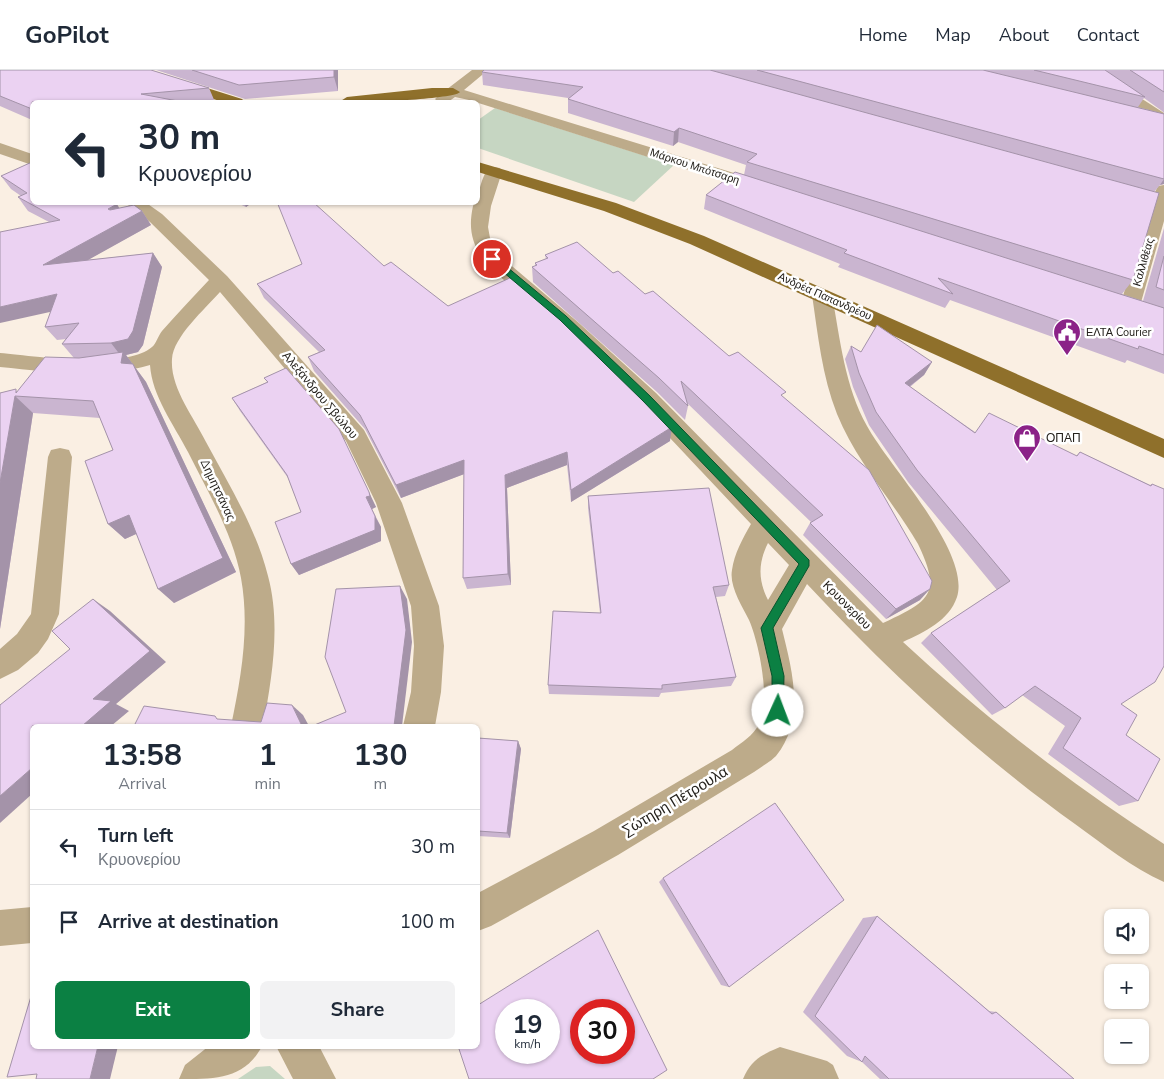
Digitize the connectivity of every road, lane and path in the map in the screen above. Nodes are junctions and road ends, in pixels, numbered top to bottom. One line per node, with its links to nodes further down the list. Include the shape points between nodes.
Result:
1 (135, 70): 6 (main road)
2 (482, 70): 4 (street)
3 (1087, 70): 9 (street)
4 (453, 92): 5 (street); 15 (street, Μάρκου Μπότσαρη)
5 (435, 97): 7 (main road)
6 (230, 100)
7 (382, 100)
8 (1126, 115): 10 (street)
9 (1164, 120)
10 (1164, 124)
11 (0, 148): 12 (street)
12 (30, 159)
13 (486, 169): 19 (main road, Ανδρέα Παπανδρέου, via 578,196 650,222); 25 (street, Κρυονερίου, via 478,233 483,248 640,392)
14 (1103, 187): 16 (street)
15 (778, 192)
16 (1162, 197): 20 (street, Καλλιθέας, via 1139,309)
17 (137, 205): 18 (street, Αλεξάνδρου Σβώλου, via 156,218)
18 (220, 280): 21 (street, via 175,329); 31 (street, Αλεξάνδρου Σβώλου, via 356,436 376,475 413,567 428,620 428,660)
19 (822, 295): 23 (main road, Ανδρέα Παπανδρέου); 28 (street, via 836,382 870,450 922,526 945,576 944,596 938,603 926,614)
20 (1112, 300)
21 (161, 352): 22 (street, via 140,361 108,366); 30 (street, Δημητσάνας, via 165,382 217,486 255,578 258,630)
22 (0, 360)
23 (1164, 449)
24 (60, 457): 29 (street, via 46,614 28,644)
25 (766, 522): 26 (street, Κρυονερίου); 27 (street, Σώτηρη Πέτρουλα, via 752,546 745,571 748,587)
26 (805, 563): 27 (street); 28 (street, Κρυονερίου)
27 (767, 628): 33 (street, Σώτηρη Πέτρουλα, via 780,694 776,720 764,745 606,843)
28 (881, 639): 32 (street, Κρυονερίου, via 971,723 1093,817)
29 (0, 665)
30 (247, 724)
31 (420, 724)
32 (1164, 864)
33 (480, 912)
34 (30, 926): 35 (street)
35 (0, 928)
36 (238, 1049): 38 (street)
37 (298, 1049): 39 (street)
38 (199, 1079)
39 (316, 1079)
40 (763, 1079): 41 (street, via 780,1068)
41 (819, 1079)

